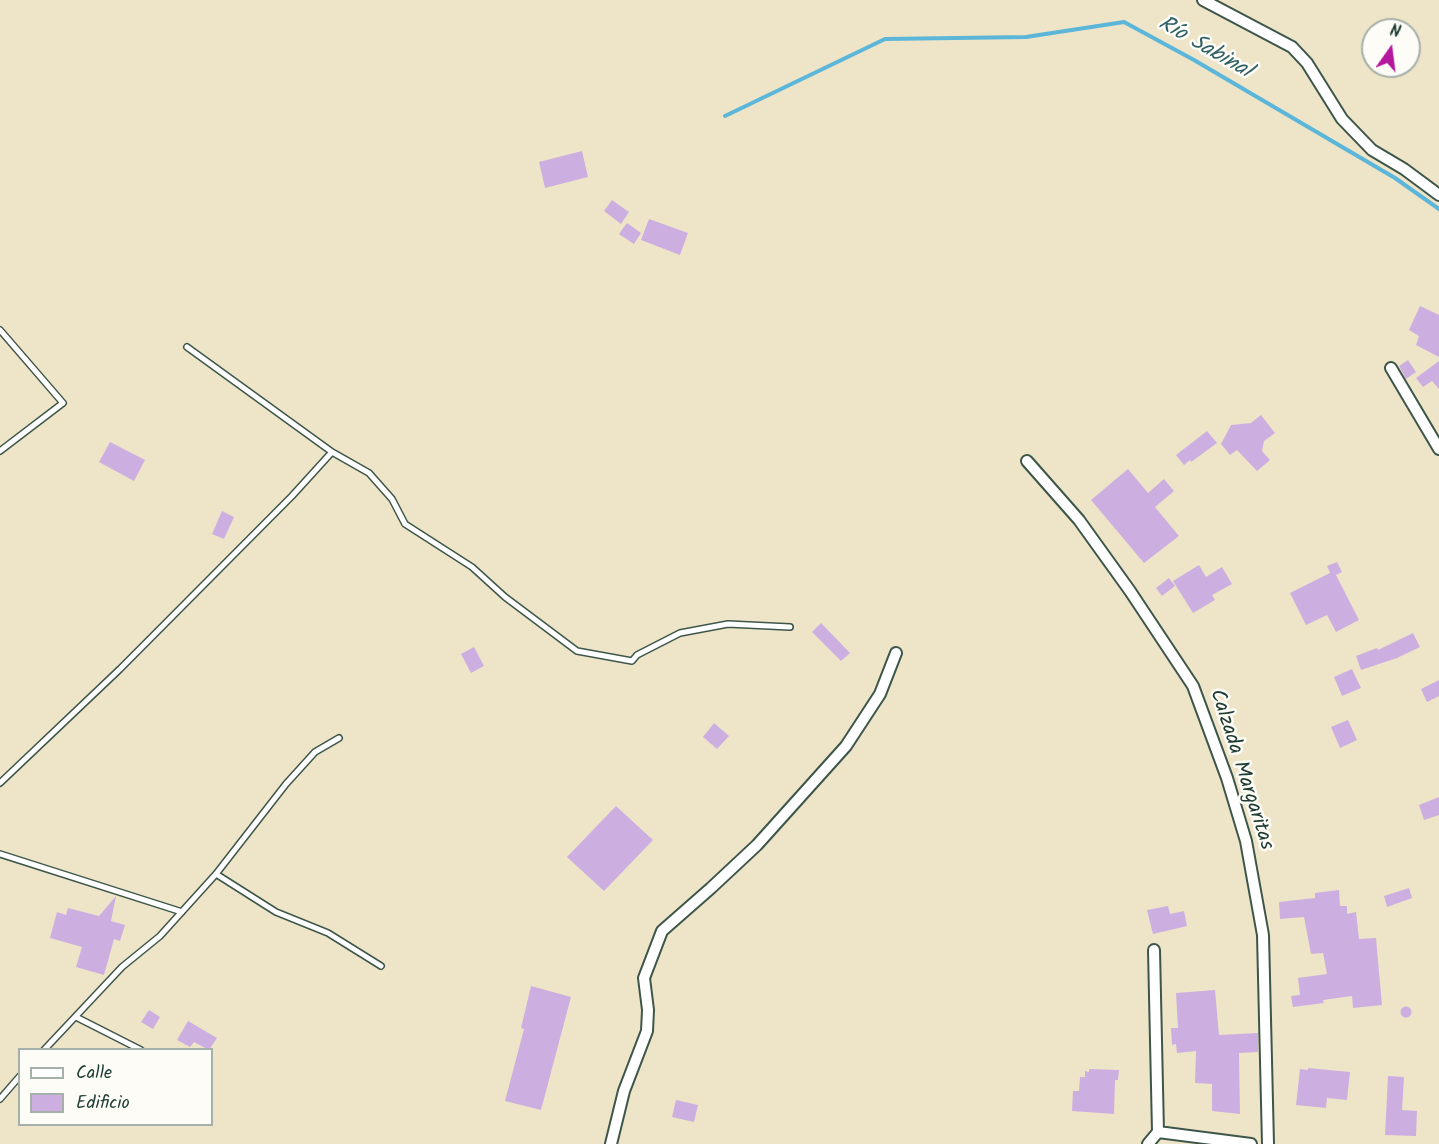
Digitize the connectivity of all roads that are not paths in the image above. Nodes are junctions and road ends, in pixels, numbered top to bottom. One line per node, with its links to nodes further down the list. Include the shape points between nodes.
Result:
1 (1203, 0): 2 (street, via 1292,47 1342,119 1372,150)
2 (1439, 195)
3 (0, 330): 7 (lane, via 63,403)
4 (187, 347): 8 (lane)
5 (1391, 368): 6 (street)
6 (1439, 449)
7 (0, 451)
8 (332, 452): 10 (lane, via 369,472 392,499 405,524 472,567 577,651 632,661 680,633 728,624); 13 (lane, via 120,669)
9 (1027, 461): 28 (street, Calzada Margaritas, via 1080,520 1193,686 1227,778 1246,841 1263,935)
10 (790, 627)
11 (896, 653): 25 (street, via 880,694 846,746 757,845 662,931 644,978 647,1031 624,1091)
12 (339, 738): 15 (lane, via 315,752 286,784)
13 (0, 783)
14 (0, 854): 16 (lane)
15 (216, 874): 16 (lane); 18 (lane, via 276,912 328,933)
16 (182, 912): 19 (lane, via 122,967)
17 (1154, 950): 24 (street)
18 (381, 966)
19 (76, 1017): 20 (lane); 21 (lane)
20 (46, 1048)
21 (137, 1048)
22 (18, 1078): 23 (lane)
23 (0, 1099)
24 (1158, 1132): 26 (street); 27 (street)
25 (611, 1144)
26 (1148, 1144)
27 (1251, 1144)
28 (1268, 1144)

